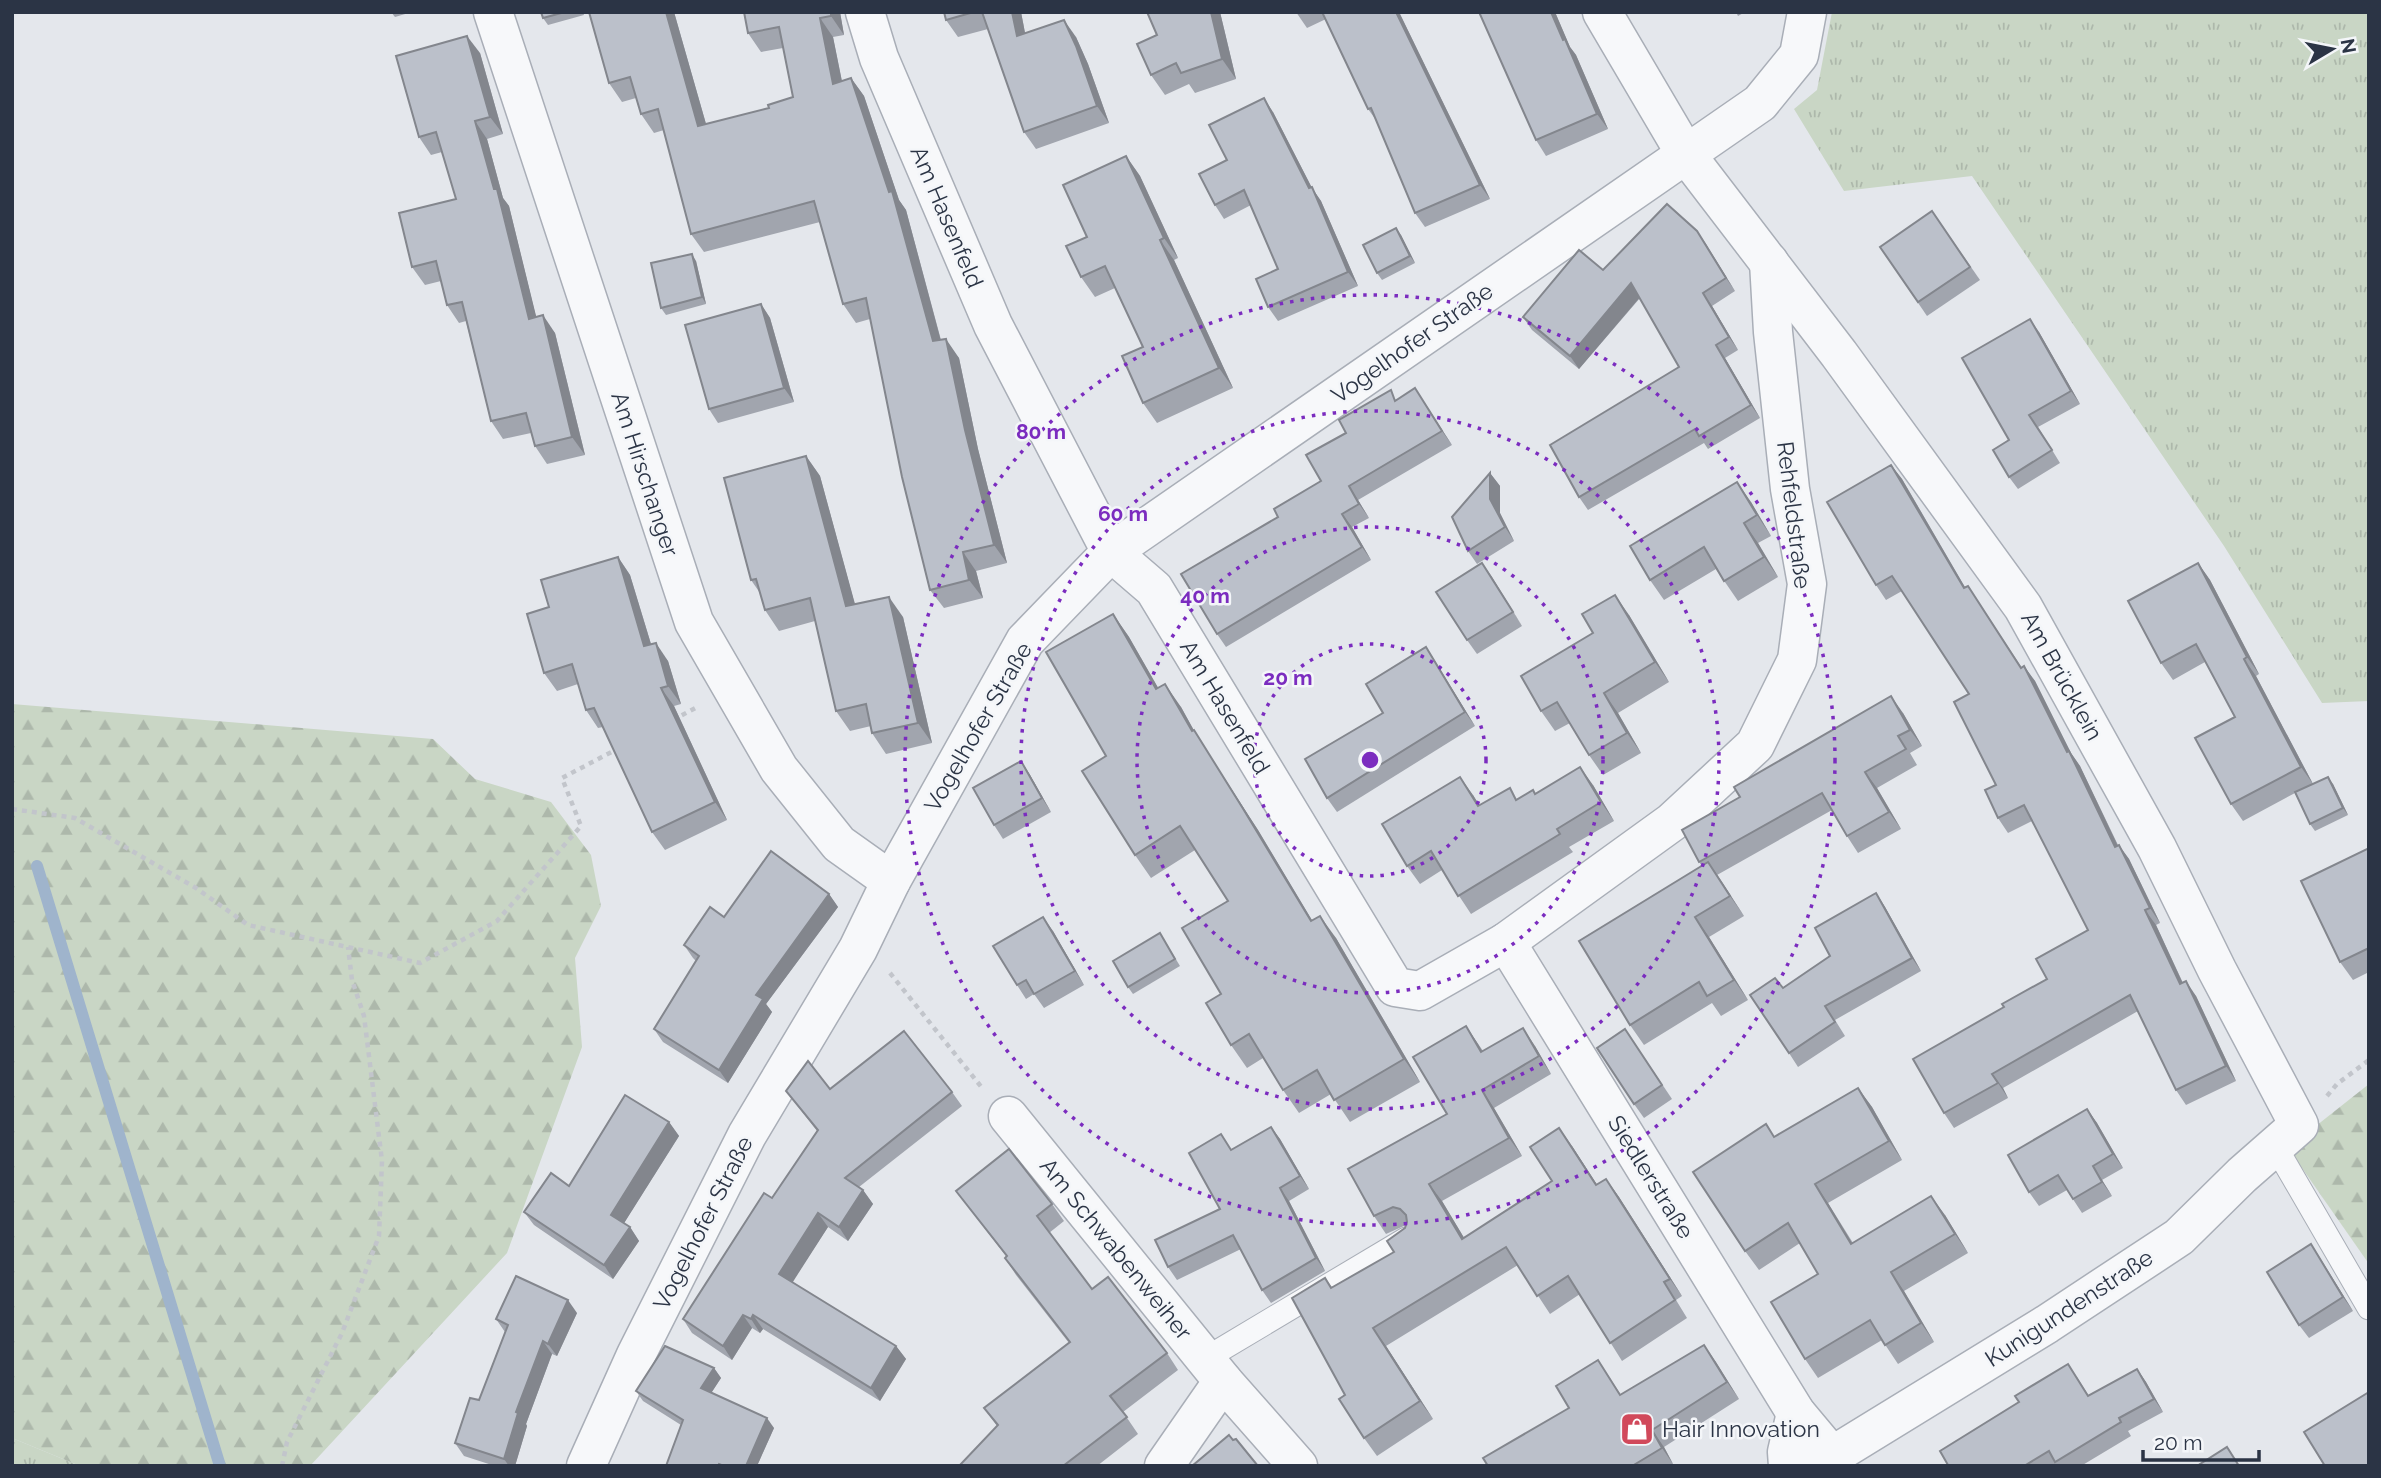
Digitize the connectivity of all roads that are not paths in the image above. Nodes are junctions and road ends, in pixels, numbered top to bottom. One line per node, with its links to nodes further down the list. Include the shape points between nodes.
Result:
1 (494, 12): 8 (street, Am Hirschanger, via 694,622 779,769 839,844)
2 (865, 12): 7 (street, Am Hasenfeld, via 879,58 993,325)
3 (1602, 12): 5 (street)
4 (1807, 12): 5 (street, via 1799,55 1760,103)
5 (1685, 153): 6 (street); 7 (street, Vogelhofer Straße)
6 (1769, 262): 9 (street, Rehfeldstraße, via 1788,476 1807,584 1797,660 1755,745 1672,822); 11 (street, Am Brücklein, via 2024,607 2157,848 2217,970)
7 (1111, 552): 8 (street, Vogelhofer Straße, via 1025,641); 9 (street, Am Hasenfeld, via 1154,589 1395,987 1420,991)
8 (891, 881): 17 (street, Vogelhofer Straße, via 859,949 747,1135 636,1354)
9 (1506, 942): 15 (street, Siedlerstraße)
10 (1008, 1116): 14 (street, Am Schwabenweiher)
11 (2287, 1136): 13 (lane); 16 (street, Kunigundenstraße, via 2179,1237)
12 (1406, 1239): 14 (lane)
13 (2369, 1308)
14 (1214, 1370): 18 (street); 19 (street, Am Schwabenweiher)
15 (1796, 1413): 16 (street, Siedlerstraße); 20 (street)
16 (1826, 1461)
17 (586, 1466)
18 (1164, 1466)
19 (1298, 1466)
20 (1788, 1466)

